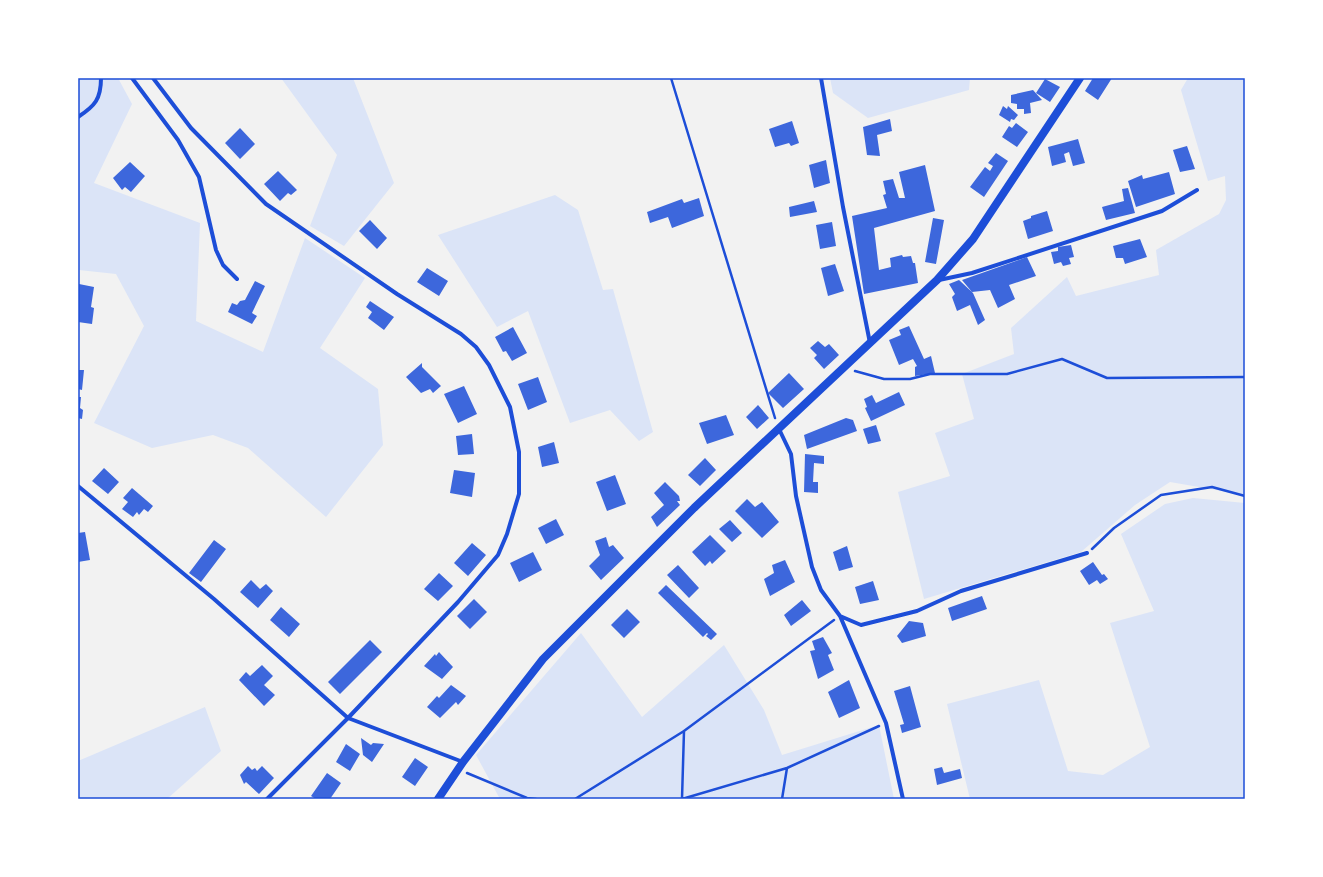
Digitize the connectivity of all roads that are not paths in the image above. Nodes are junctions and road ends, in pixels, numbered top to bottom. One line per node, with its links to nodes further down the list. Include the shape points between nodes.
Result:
1 (100, 78): 6 (street, via 101,90 94,106)
2 (132, 78): 8 (street, via 178,140 199,177 216,250 224,265)
3 (153, 78): 15 (street, via 191,128 266,204 397,294 461,334 476,347 510,407 518,444 519,494 498,555 458,602)
4 (821, 78): 10 (street)
5 (1080, 78): 9 (main road, via 973,239)
6 (78, 116)
7 (1197, 190): 9 (street, via 1162,211 972,273)
8 (237, 279)
9 (937, 280): 10 (main road)
10 (870, 344): 11 (main road)
11 (779, 429): 14 (street, via 791,454 796,496 812,567 821,590); 16 (main road, via 694,508 542,659)
12 (78, 486): 15 (street, via 214,599)
13 (1087, 554): 14 (street, via 961,591 917,611 861,625)
14 (840, 616): 19 (street, via 886,723)
15 (348, 718): 16 (street); 17 (street)
16 (463, 762): 18 (main road)
17 (267, 799)
18 (438, 799)
19 (903, 799)

